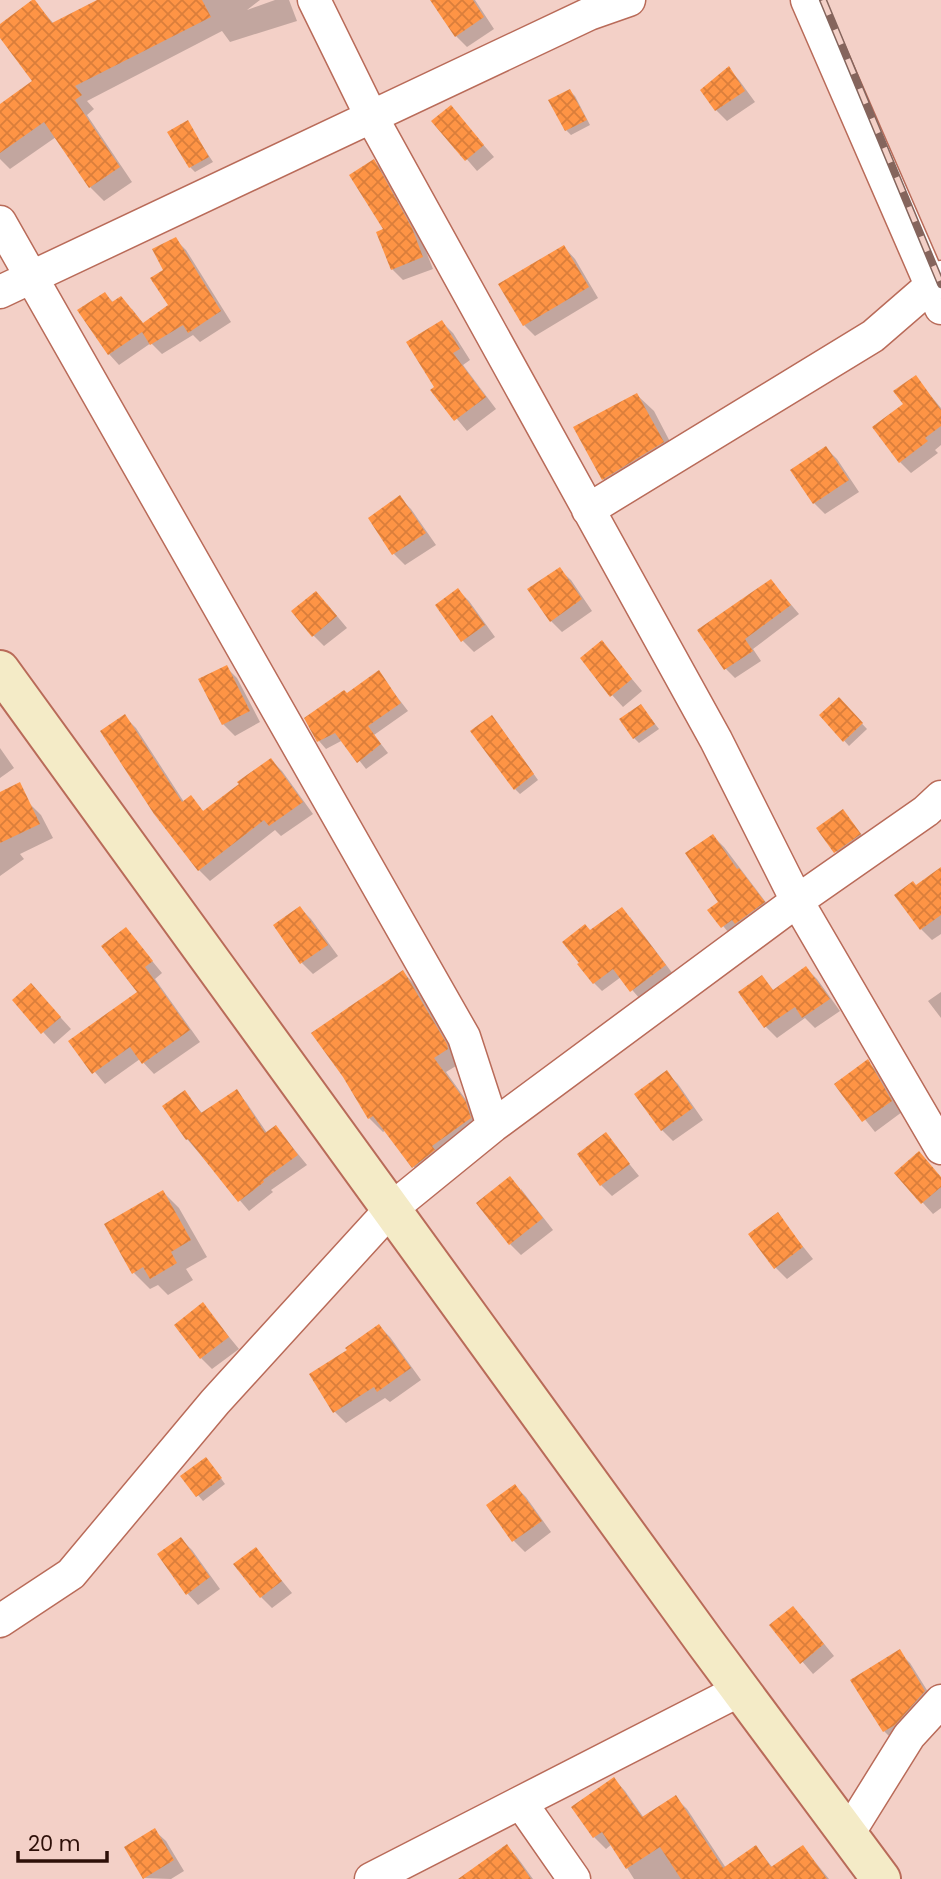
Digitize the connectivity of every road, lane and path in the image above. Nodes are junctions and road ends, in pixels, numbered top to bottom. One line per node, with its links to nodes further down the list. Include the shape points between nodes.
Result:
1 (314, 0): 4 (street)
2 (629, 0): 4 (street, via 589,14)
3 (807, 0): 7 (street)
4 (371, 116): 6 (street); 9 (street)
5 (0, 222): 6 (street)
6 (32, 278): 8 (street); 13 (street, via 464,1037)
7 (938, 290): 9 (street, via 873,336)
8 (0, 292)
9 (589, 510): 12 (street, via 716,740)
10 (0, 670): 15 (main road)
11 (941, 797): 12 (street)
12 (797, 901): 13 (street); 14 (street)
13 (493, 1126): 15 (street)
14 (941, 1148)
15 (391, 1209): 16 (street, via 215,1402 71,1574); 17 (main road)
16 (0, 1621)
17 (740, 1690): 19 (street); 20 (main road)
18 (941, 1701): 20 (street, via 909,1736)
19 (521, 1802): 21 (street); 22 (street)
20 (848, 1834): 23 (main road)
21 (371, 1879)
22 (574, 1879)
23 (881, 1879)

